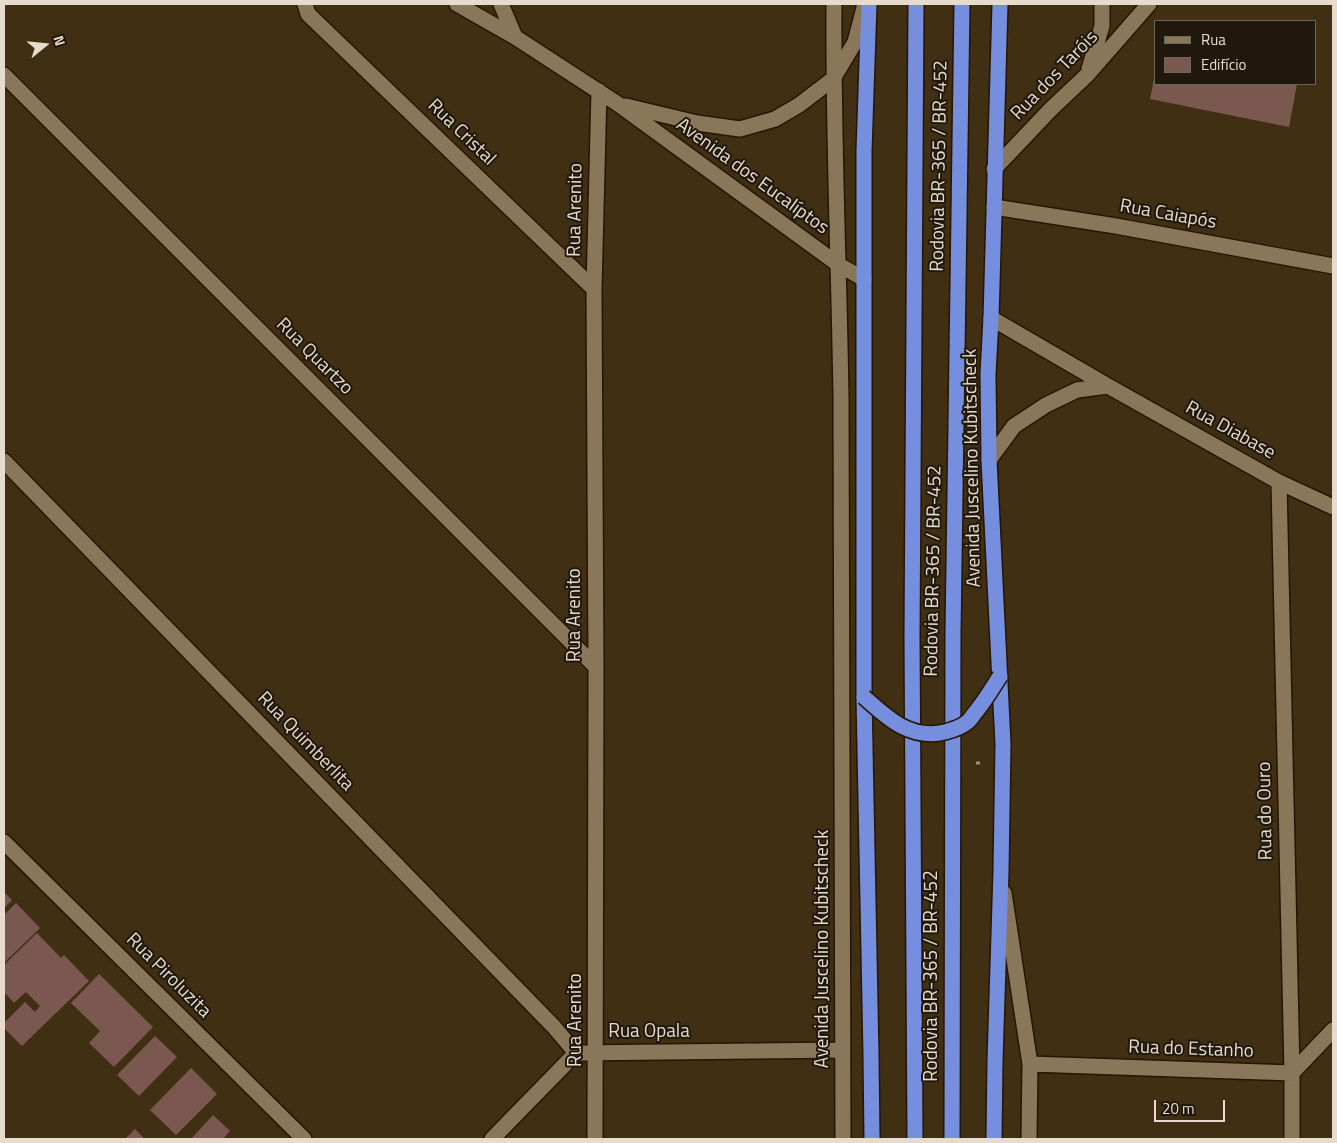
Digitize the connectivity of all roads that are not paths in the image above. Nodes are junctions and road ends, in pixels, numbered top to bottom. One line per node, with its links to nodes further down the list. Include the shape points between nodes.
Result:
1 (305, 4): 22 (street, Rua Cristal, via 308,14)
2 (458, 4): 11 (street, Avenida dos Eucalíptos)
3 (501, 4): 11 (street)
4 (834, 4): 14 (street, Avenida Juscelino Kubitscheck)
5 (867, 4): 14 (street, Avenida dos Eucalíptos, via 855,42); 21 (highway)
6 (916, 4): 45 (highway, Rodovia BR-365 / BR-452, via 912,636)
7 (962, 4): 46 (highway, Rodovia BR-365 / BR-452, via 953,643)
8 (1000, 4): 17 (highway, Avenida Juscelino Kubitscheck)
9 (1102, 4): 13 (street, via 1102,26)
10 (1147, 6): 13 (street, Rua dos Taróis)
11 (515, 37): 15 (street, Avenida dos Eucalíptos)
12 (4, 75): 29 (street, Rua Quartzo)
13 (1087, 75): 17 (street, Rua dos Taróis)
14 (834, 79): 16 (street, Avenida dos Eucalíptos, via 775,119 740,128 697,123); 19 (street, Avenida Juscelino Kubitscheck)
15 (599, 91): 16 (street, Avenida dos Eucalíptos); 22 (street, Rua Arenito)
16 (618, 104): 19 (street, Avenida dos Eucalíptos)
17 (994, 169): 18 (highway, Avenida Juscelino Kubitscheck)
18 (994, 207): 20 (street, Rua Caiapós); 23 (highway, Avenida Juscelino Kubitscheck)
19 (839, 265): 21 (street, Avenida dos Eucalíptos); 35 (street, Avenida Juscelino Kubitscheck)
20 (1333, 266)
21 (864, 279): 31 (highway)
22 (594, 289): 29 (street, Rua Arenito)
23 (991, 318): 24 (street, Rua Diabase); 25 (highway, Avenida Juscelino Kubitscheck)
24 (1108, 386): 25 (street, via 1076,390 1046,405 1014,426); 27 (street, Rua Diabase)
25 (988, 460): 30 (highway, Avenida Juscelino Kubitscheck)
26 (4, 461): 37 (street, Rua Quimberlita)
27 (1279, 482): 28 (street, Rua Diabase); 39 (street, Rua do Ouro)
28 (1333, 508)
29 (596, 667): 36 (street, Rua Arenito)
30 (1000, 676): 31 (highway, bridge, via 967,723 935,734 920,734 903,728); 33 (highway, Avenida Juscelino Kubitscheck, via 1003,744)
31 (864, 697): 44 (highway)
32 (4, 842): 40 (street, Rua Piroluzita)
33 (1001, 871): 38 (street, Avenida Juscelino Kubitscheck); 47 (highway, Avenida Juscelino Kubitscheck)
34 (1333, 1030): 39 (street)
35 (843, 1050): 36 (street, Rua Opala); 43 (street, Avenida Juscelino Kubitscheck)
36 (596, 1052): 37 (street, Rua Opala); 42 (street, Rua Arenito)
37 (576, 1053): 41 (street)
38 (1030, 1064): 39 (street, Rua do Estanho); 48 (street, Avenida Juscelino Kubitscheck)
39 (1292, 1073): 49 (street, Rua do Ouro)
40 (304, 1139)
41 (492, 1139)
42 (595, 1139)
43 (843, 1139)
44 (872, 1139)
45 (915, 1139)
46 (952, 1139)
47 (994, 1139)
48 (1029, 1139)
49 (1292, 1139)

